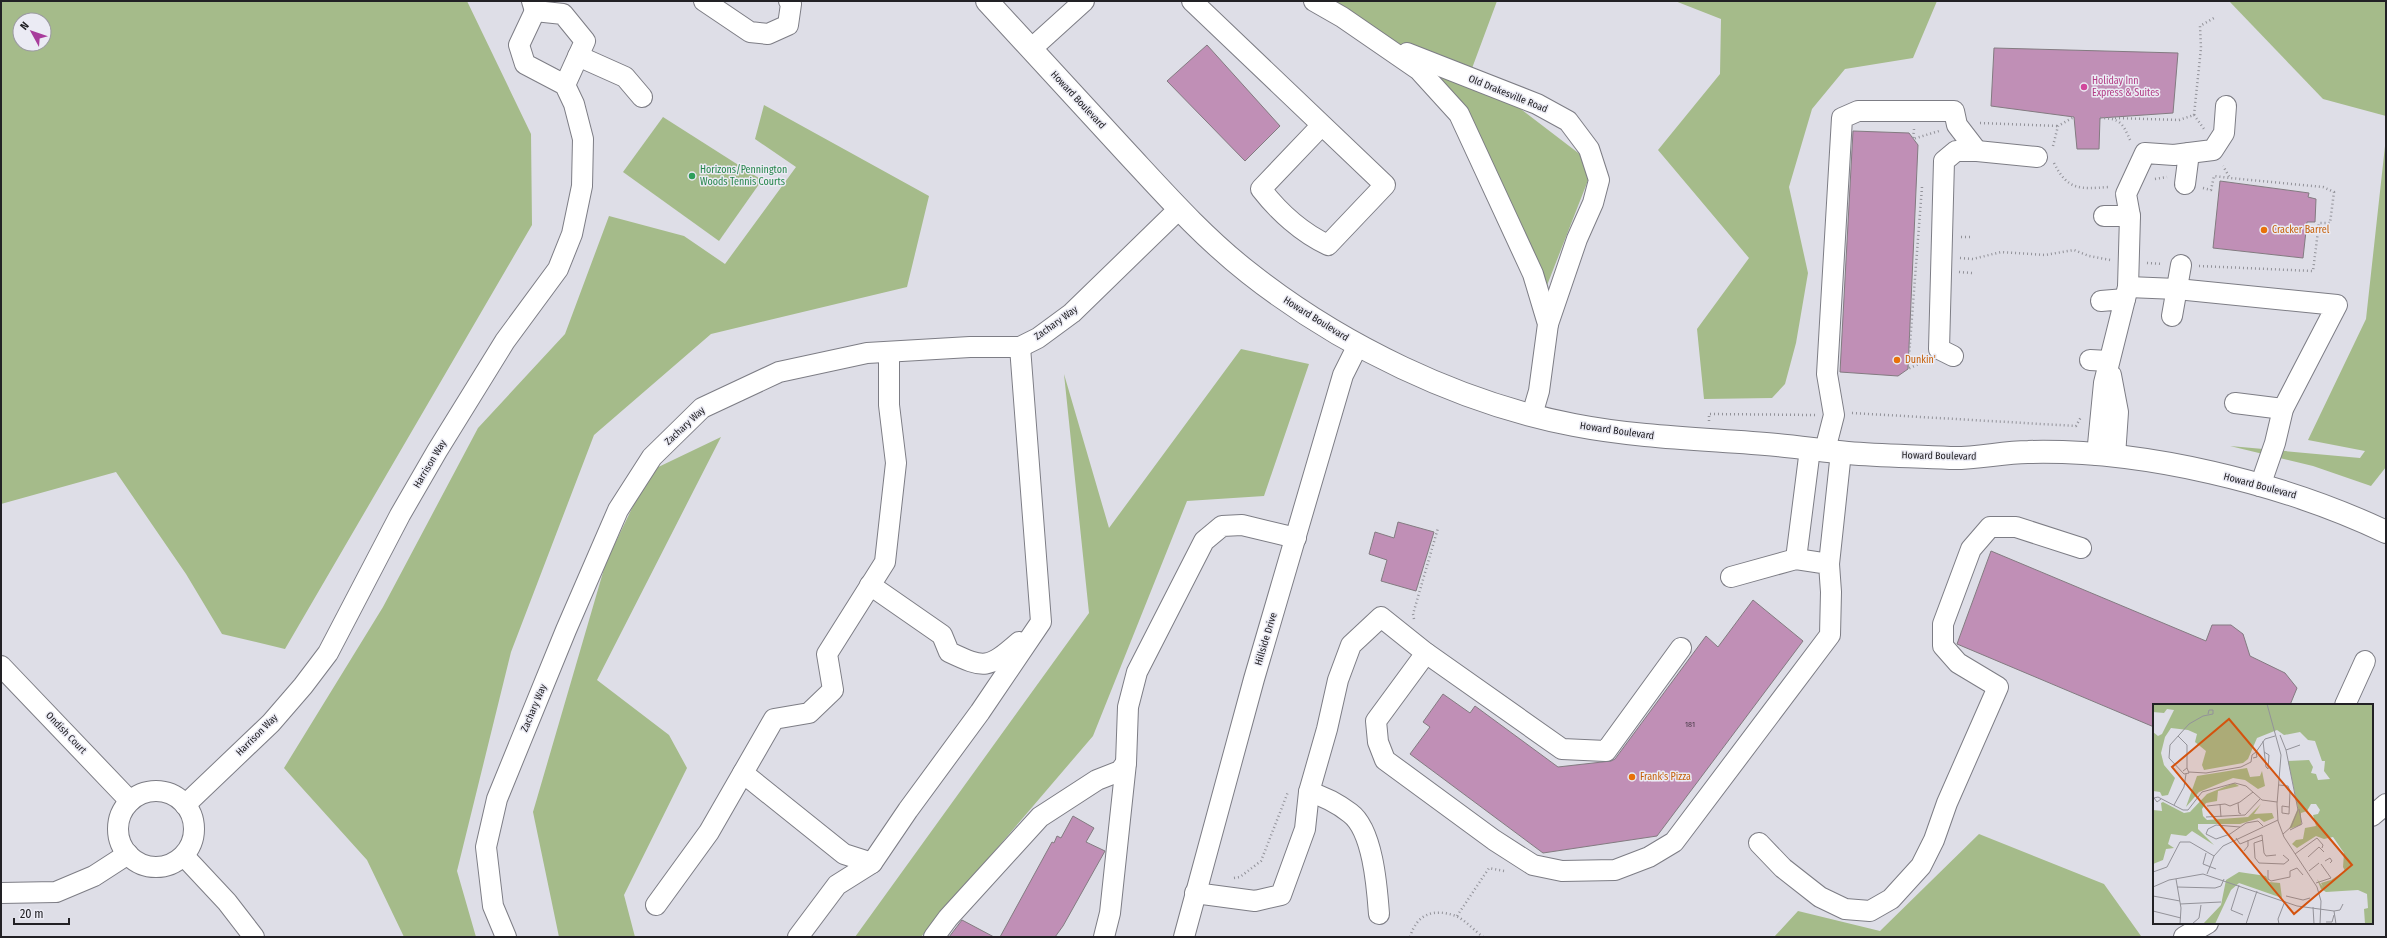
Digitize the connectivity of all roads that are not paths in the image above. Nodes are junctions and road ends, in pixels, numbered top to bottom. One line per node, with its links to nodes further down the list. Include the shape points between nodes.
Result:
1 (704, 1): 2 (street, via 750,32 768,34 788,25 791,4)
2 (789, 1)
3 (987, 1): 9 (main road, Howard Boulevard)
4 (1084, 1): 9 (street)
5 (1192, 1): 14 (street)
6 (1314, 1): 8 (street, Old Drakesville Road)
7 (534, 6): 10 (street, via 564,14 585,41); 11 (street, via 519,45 525,64)
8 (1377, 41): 27 (street, Old Drakesville Road, via 1419,70 1459,114 1533,274); 27 (street, Old Drakesville Road, via 1537,104 1568,121 1589,150 1599,180 1594,203 1577,238)
9 (1031, 49): 19 (main road, Howard Boulevard)
10 (578, 56): 11 (street); 12 (street, via 625,77)
11 (565, 85): 55 (street, Harrison Way, via 574,104 583,139 582,186 572,234 558,269 505,341 437,451 400,515 328,652 303,686 270,722)
12 (642, 97)
13 (2226, 106): 16 (street, via 2224,133 2213,150)
14 (1322, 125): 14 (street, via 1385,186 1328,245 1312,238 1272,203 1261,189)
15 (1977, 151): 17 (street); 31 (street, via 1956,151 1944,161 1950,265 1940,349); 35 (street, via 1957,125 1954,111 1858,111 1842,118 1827,374 1834,415)
16 (2189, 153): 18 (street); 21 (street, via 2145,153 2126,194)
17 (2047, 156)
18 (2185, 184)
19 (1179, 209): 28 (main road, Howard Boulevard, via 1198,229 1254,277 1292,305); 29 (street, Zachary Way, via 1072,313 1038,338)
20 (2104, 216): 21 (street)
21 (2130, 216): 24 (street)
22 (2182, 265): 23 (street)
23 (2177, 289): 24 (street); 26 (street); 33 (street, via 2337,305)
24 (2127, 293): 25 (street); 36 (street, via 2099,361 2104,383)
25 (2101, 301)
26 (2172, 316)
27 (1548, 324): 34 (street, Old Drakesville Road, via 1539,391)
28 (1358, 345): 34 (main road, Howard Boulevard, via 1431,379); 39 (street, Hillside Drive, via 1343,375)
29 (1020, 347): 30 (street, Zachary Way, via 970,346); 45 (street)
30 (888, 352): 44 (street, via 889,405 896,463 885,562); 65 (street, Zachary Way, via 867,353 779,372 702,408 652,457 618,510 497,799 486,847 493,906)
31 (1953, 356)
32 (2235, 403): 33 (street)
33 (2283, 409): 37 (street, via 2275,443)
34 (1532, 415): 35 (main road, Howard Boulevard, via 1605,430)
35 (1825, 450): 36 (main road, Howard Boulevard, via 1966,459 2027,452); 41 (street); 42 (street)
36 (2106, 456): 37 (main road, Howard Boulevard, via 2191,469)
37 (2260, 486): 38 (main road, Howard Boulevard, via 2316,502)
38 (2386, 532)
39 (1296, 538): 51 (street, via 1242,525 1222,526 1204,540 1137,672 1128,707); 61 (street, Hillside Drive)
40 (2081, 548): 56 (street, via 2016,527 1990,527 1971,549 1943,624 1944,646 1958,664 1998,687 1921,866 1891,899 1870,911 1845,909 1820,897 1783,868)
41 (1796, 559): 42 (street); 43 (street)
42 (1829, 564): 47 (street, via 1830,635 1674,842 1649,857 1615,870 1562,871 1533,864 1494,840 1385,760 1378,742 1376,721)
43 (1731, 577)
44 (870, 585): 45 (street, via 942,635 949,652 977,665 999,659); 52 (street, via 826,654 833,690 809,713 774,719)
45 (1041, 622): 59 (street)
46 (1681, 648): 47 (street, via 1606,751 1562,749)
47 (1426, 653): 53 (street, via 1381,617 1351,645 1338,680)
48 (2365, 661): 50 (street)
49 (1, 666): 54 (street, Ondish Court)
50 (2345, 704)
51 (1126, 763): 67 (street, via 1120,771 1096,780 1040,817 948,918); 68 (street, via 1110,913)
52 (743, 773): 59 (street, via 844,854); 62 (street, via 709,832)
53 (1309, 792): 61 (street, via 1304,829 1281,895 1255,901); 63 (street, via 1325,797 1351,813 1367,836)
54 (130, 801): 55 (street, via 136,796 156,790 177,798); 57 (street, via 123,810 118,832)
55 (185, 805): 58 (street, via 196,830 193,843)
56 (1759, 843)
57 (128, 854): 58 (street, via 146,867 160,869); 60 (street, via 94,876 56,892)
58 (184, 856): 64 (street, via 227,902)
59 (872, 863): 66 (street, via 837,885)
60 (1, 893)
61 (1195, 893): 69 (street, Hillside Drive)
62 (656, 905)
63 (1379, 914)
64 (254, 937)
65 (506, 937)
66 (798, 937)
67 (934, 937)
68 (1104, 937)
69 (1184, 937)

